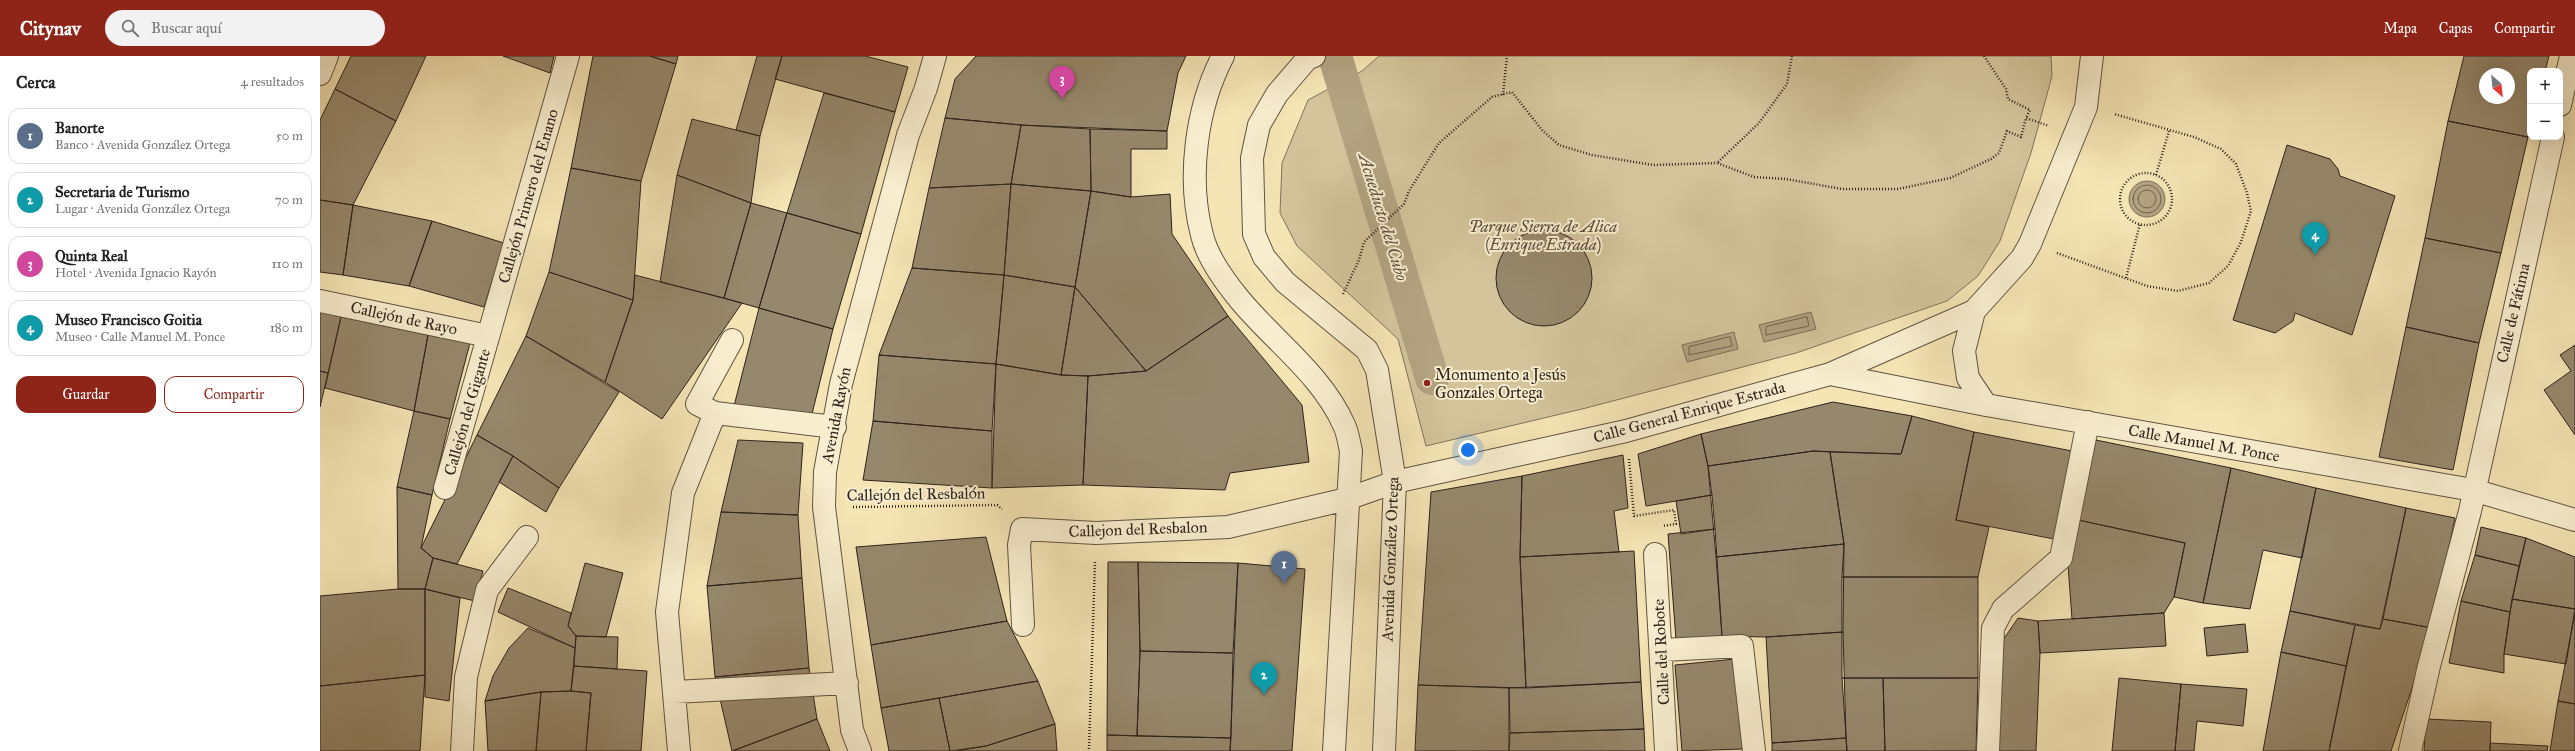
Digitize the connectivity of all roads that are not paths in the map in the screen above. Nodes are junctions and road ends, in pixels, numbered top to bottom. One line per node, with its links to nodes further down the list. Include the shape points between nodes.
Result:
1 (327, 56): 8 (street)
2 (568, 56): 13 (street, Callejón Primero del Enano)
3 (935, 56): 19 (street, Avenida Rayón, via 904,150 841,384)
4 (1223, 56): 23 (street, via 1212,77 1195,154 1193,176 1202,236 1211,257 1239,300 1326,394 1344,426 1351,451)
5 (1314, 56): 20 (street, Avenida González Ortega, via 1307,59 1277,94 1259,125 1252,158 1254,234 1264,257 1285,282 1367,350 1377,370)
6 (2092, 56): 12 (street, Calle General Enrique Estrada, via 2086,107 2030,244 2022,258)
7 (2571, 56): 9 (street)
8 (320, 74)
9 (2560, 104)
10 (2552, 140): 22 (street, Calle de Fátima)
11 (320, 301): 13 (street, Callejón de Rayo)
12 (1974, 311): 15 (street, Calle General Enrique Estrada); 16 (street, Calle General Enrique Estrada, via 1964,351 1968,378)
13 (488, 336): 21 (street, Callejón del Gigante)
14 (732, 340): 17 (street, via 697,404)
15 (1830, 374): 16 (street, Calle Manuel M. Ponce); 20 (street, Calle General Enrique Estrada, via 1626,431)
16 (1986, 405): 18 (street, Calle Manuel M. Ponce)
17 (715, 413): 19 (street); 30 (street, via 683,492 667,612)
18 (2088, 422): 22 (street, Calle Manuel M. Ponce); 38 (street, via 2061,558 2003,609 1993,628)
19 (835, 427): 29 (street, Avenida Rayón, via 825,472 824,507)
20 (1395, 482): 23 (street, Calle General Enrique Estrada); 35 (street, Avenida González Ortega)
21 (445, 488)
22 (2474, 490): 24 (street, Calle Manuel M. Ponce); 39 (street, Calle de Fátima)
23 (1348, 499): 27 (street, Callejon del Resbalon, via 1228,527 1096,533 1022,529 1019,545); 34 (street)
24 (2574, 519)
25 (526, 537): 31 (street, via 487,590 466,676)
26 (1655, 554): 28 (street, Calle del Robote)
27 (1023, 625)
28 (1662, 650): 36 (street, Calle del Robote); 37 (street, via 1742,646)
29 (847, 683): 30 (street); 33 (street, Avenida Rayón, via 852,730)
30 (675, 692): 32 (street)
31 (462, 751)
32 (679, 751)
33 (860, 751)
34 (1334, 751)
35 (1384, 751)
36 (1666, 751)
37 (1754, 751)
38 (1988, 751)
39 (2410, 751)

